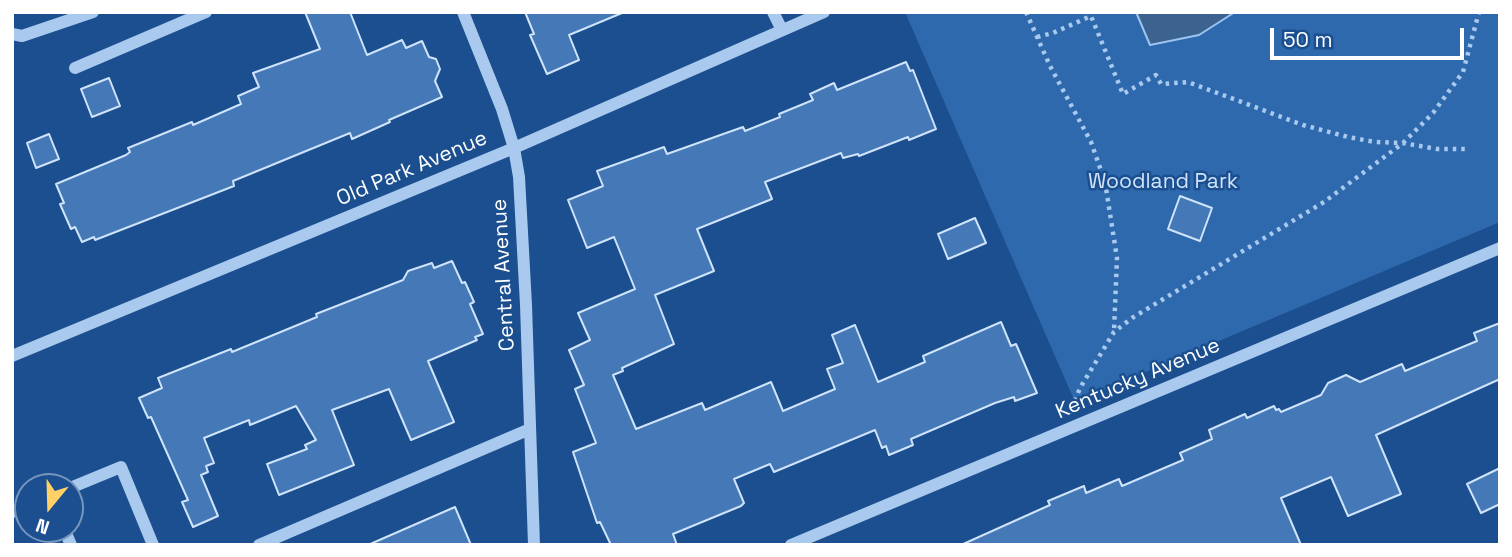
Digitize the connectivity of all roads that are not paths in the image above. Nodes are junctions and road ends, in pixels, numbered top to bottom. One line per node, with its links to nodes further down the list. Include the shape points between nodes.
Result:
1 (93, 12): 7 (street, via 22,36)
2 (206, 12): 8 (street)
3 (463, 12): 9 (street, Central Avenue)
4 (773, 12): 6 (street)
5 (824, 12): 6 (street, Old Park Avenue)
6 (782, 30): 9 (street, Old Park Avenue)
7 (12, 34)
8 (75, 68)
9 (514, 148): 11 (street, Old Park Avenue); 12 (street, Central Avenue)
10 (1500, 248): 17 (street, Kentucky Avenue)
11 (12, 356)
12 (530, 429): 15 (street); 16 (street, Central Avenue)
13 (84, 482): 14 (street, via 121,467)
14 (153, 545)
15 (259, 545)
16 (534, 545)
17 (791, 545)

